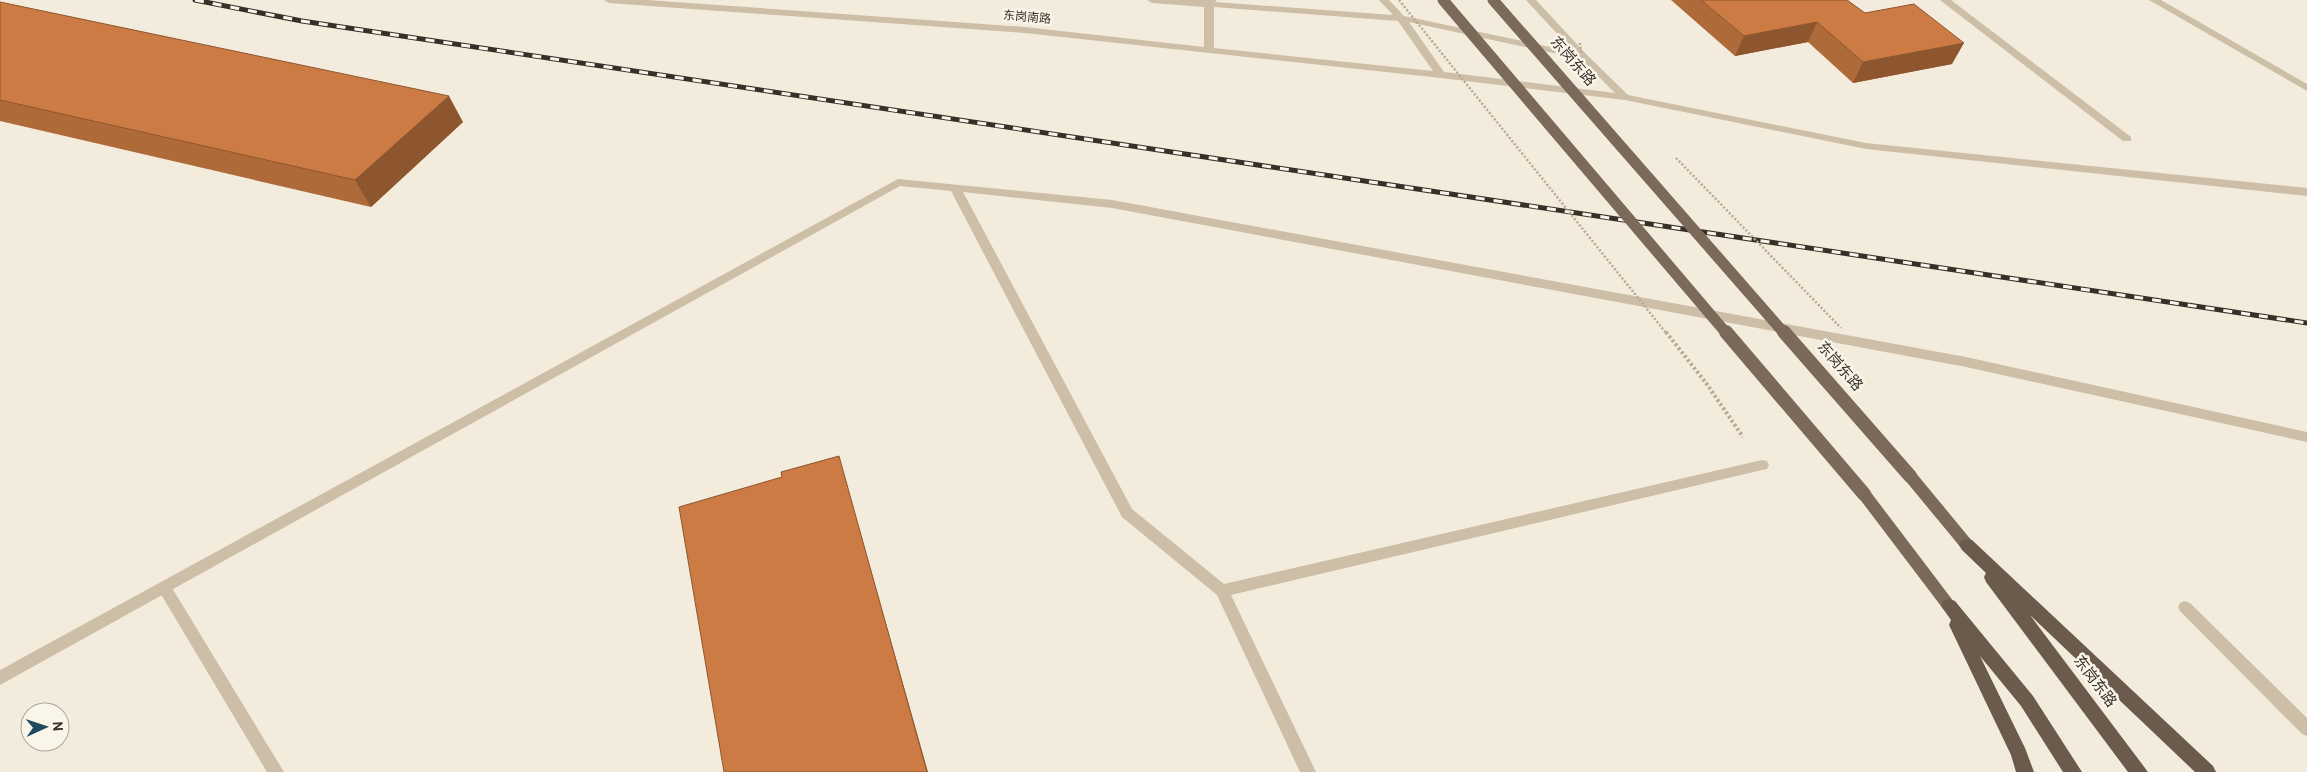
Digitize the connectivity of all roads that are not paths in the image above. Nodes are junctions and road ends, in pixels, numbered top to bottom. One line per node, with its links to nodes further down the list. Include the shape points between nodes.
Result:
1 (609, 0): 11 (street, 东岗南路, via 1025,30)
2 (1152, 0): 9 (street)
3 (1384, 0): 10 (street)
4 (1444, 0): 24 (main road, bridge, via 1864,494)
5 (1493, 0): 21 (main road, 东岗东路, bridge)
6 (1532, 0): 12 (street)
7 (1944, 0): 16 (street)
8 (2154, 0): 14 (street)
9 (1210, 2): 10 (street); 11 (street)
10 (1401, 18): 12 (street); 13 (street)
11 (1210, 50): 13 (street, 东岗南路)
12 (1582, 59): 15 (street)
13 (1441, 75): 15 (street, 东岗南路)
14 (2307, 88)
15 (1625, 97): 18 (street, 东岗南路, via 1866,146)
16 (2127, 139)
17 (955, 188): 19 (street, via 1112,204 1966,362); 22 (street, via 898,182); 23 (street, via 1127,513)
18 (2307, 192)
19 (2307, 437)
20 (1762, 465): 23 (street)
21 (1967, 544): 32 (highway, 东岗东路); 33 (highway)
22 (164, 587): 26 (street); 28 (street)
23 (1222, 591): 29 (street)
24 (1949, 606): 30 (highway); 31 (highway, via 2027,701)
25 (2185, 607): 27 (street)
26 (0, 678)
27 (2307, 729)
28 (276, 772)
29 (1308, 772)
30 (2025, 772)
31 (2073, 772)
32 (2141, 772)
33 (2207, 772)

